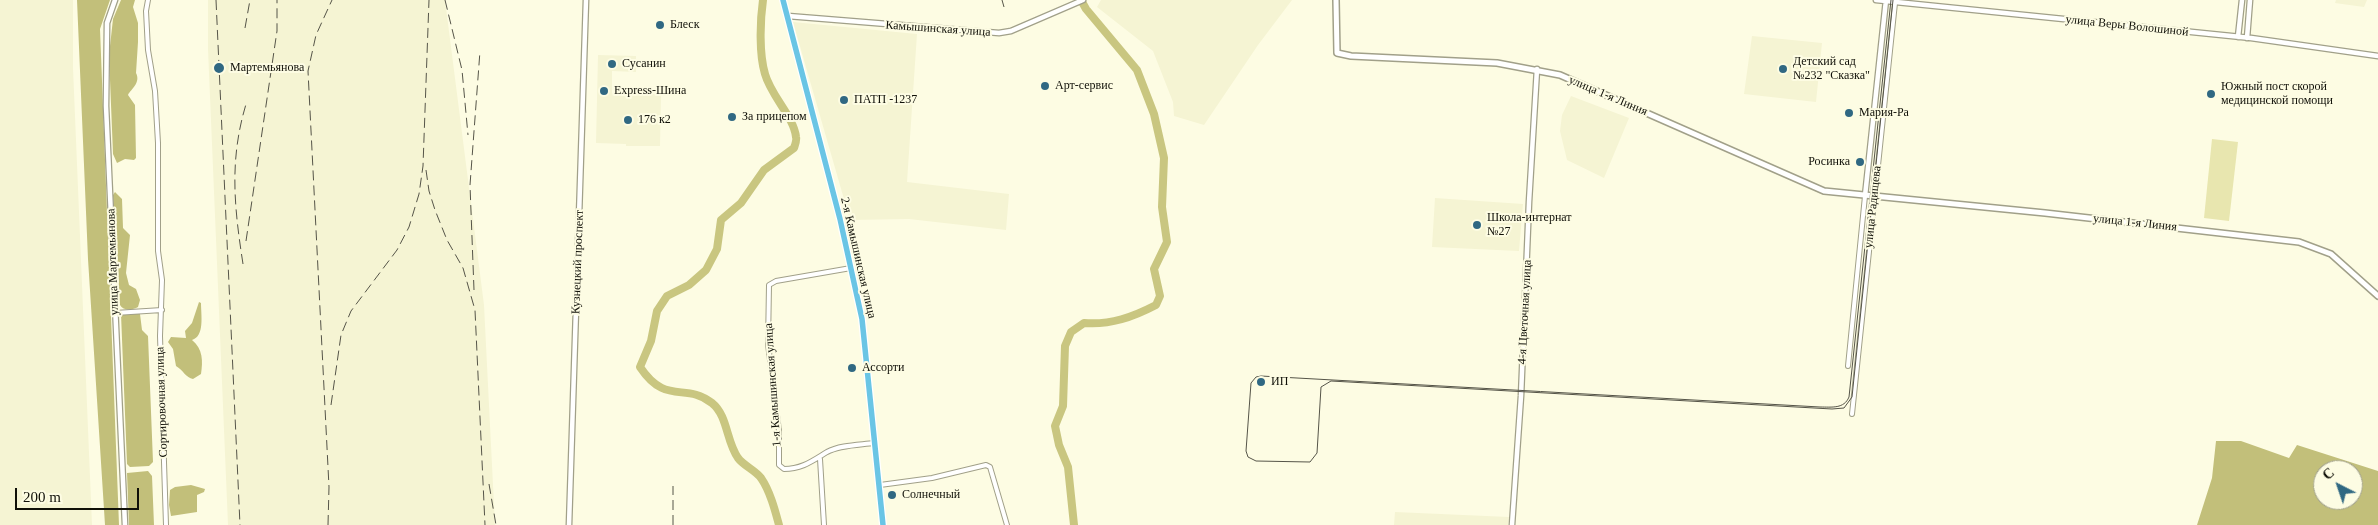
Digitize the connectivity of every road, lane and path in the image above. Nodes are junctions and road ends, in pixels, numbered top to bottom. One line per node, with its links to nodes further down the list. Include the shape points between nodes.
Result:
1 (115, 0): 22 (street, улица Мартемьянова, via 108,14 105,42)
2 (148, 0): 21 (street, Сортировочная улица, via 148,50 155,91 158,143 158,251)
3 (586, 0): 30 (street, Кузнецкий проспект)
4 (783, 0): 12 (main road, 2-я Камышинская улица)
5 (1083, 0): 12 (street, Камышинская улица, via 999,33)
6 (1336, 0): 16 (main road, улица 1-я Линия, via 1337,53 1497,63)
7 (1876, 0): 10 (street, улица Веры Волошиной)
8 (2242, 0): 13 (street)
9 (2250, 0): 14 (street)
10 (1886, 1): 11 (street, улица Веры Волошиной); 17 (street, улица Радищева)
11 (1895, 2): 13 (street, улица Веры Волошиной); 18 (street, улица Радищева)
12 (788, 16): 19 (main road, 2-я Камышинская улица)
13 (2238, 37): 14 (street, улица Веры Волошиной)
14 (2246, 38): 15 (street, улица Веры Волошиной)
15 (2378, 56)
16 (1537, 69): 17 (main road, улица 1-я Линия, via 1586,86 1824,191); 34 (street, 4-я Цветочная улица)
17 (1865, 196): 18 (main road, улица 1-я Линия); 23 (street)
18 (1875, 196): 20 (main road, улица 1-я Линия, via 2298,242 2331,254); 24 (street, улица Радищева)
19 (852, 268): 25 (main road, 2-я Камышинская улица, via 862,319); 26 (street, 1-я Камышинская улица, via 776,281 769,285 768,344 779,431 779,465 790,469)
20 (2378, 296)
21 (162, 310): 22 (street); 29 (street, Сортировочная улица)
22 (115, 312): 28 (street, улица Мартемьянова)
23 (1848, 366)
24 (1852, 414)
25 (874, 443): 26 (street, 1-я Камышинская улица, via 846,446 828,452); 27 (main road, 2-я Камышинская улица)
26 (820, 459): 31 (street)
27 (880, 485): 32 (main road, 2-я Камышинская улица); 33 (street, via 932,478 986,465 990,468)
28 (125, 525)
29 (166, 525)
30 (569, 525)
31 (824, 525)
32 (883, 525)
33 (1007, 525)
34 (1512, 525)

